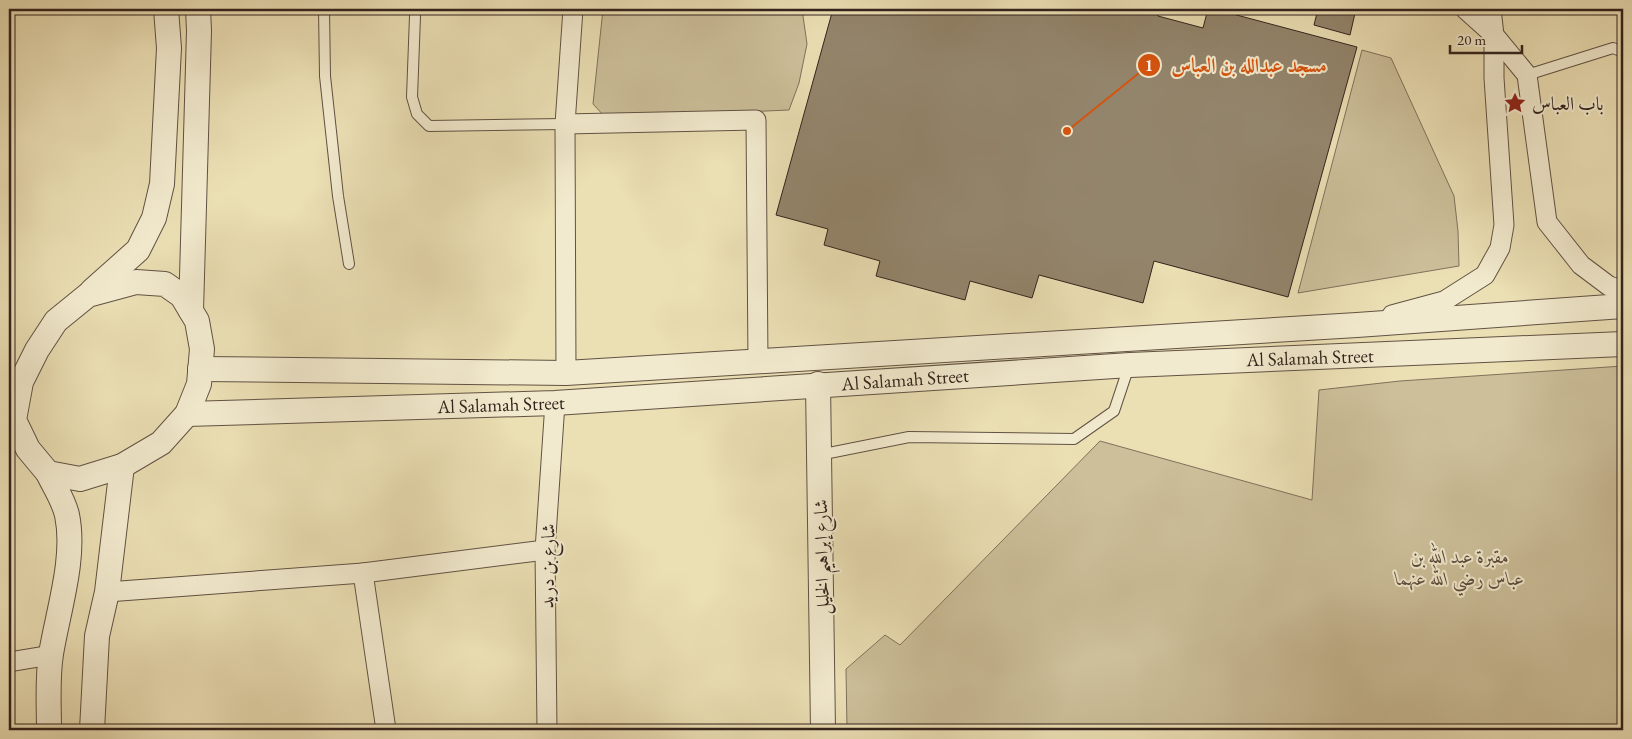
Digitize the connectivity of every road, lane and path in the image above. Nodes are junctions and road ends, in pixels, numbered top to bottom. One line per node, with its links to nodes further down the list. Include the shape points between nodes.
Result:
1 (166, 9): 14 (street, via 169,48 162,184 154,218 138,250)
2 (198, 9): 16 (street)
3 (324, 9): 12 (lane, via 325,76)
4 (573, 9): 11 (street)
5 (1465, 9): 8 (street)
6 (1491, 9): 8 (street)
7 (414, 16): 11 (lane, via 412,97 417,114 429,126)
8 (1494, 35): 10 (street); 17 (street, via 1504,224 1500,248 1485,275 1444,301)
9 (1623, 52): 10 (lane, via 1613,48)
10 (1527, 75): 13 (street, via 1547,222 1581,265 1609,286)
11 (565, 124): 19 (street, via 756,120); 22 (street)
12 (348, 264)
13 (1623, 290)
14 (88, 295): 16 (street, via 136,282 165,284 182,296); 24 (street, via 56,321)
15 (1623, 306): 17 (street, Al Salamah Street)
16 (191, 311): 21 (street, via 197,321 202,349)
17 (1357, 325): 19 (street, Al Salamah Street)
18 (1623, 344): 20 (street, Al Salamah Street)
19 (758, 362): 22 (street, Al Salamah Street)
20 (1130, 365): 23 (street, Al Salamah Street); 28 (lane, via 1114,411 1074,439 909,437)
21 (200, 369): 22 (street, Al Salamah Street); 26 (street, via 199,384)
22 (566, 373)
23 (818, 384): 25 (street, Al Salamah Street); 28 (street, شارع إبراهيم الخليل)
24 (13, 394): 27 (street)
25 (555, 403): 26 (street, Al Salamah Street); 31 (street, شارع بن دريد)
26 (187, 414): 29 (street, via 162,443)
27 (18, 450): 30 (street)
28 (819, 455): 40 (street, شارع إبراهيم الخليل)
29 (122, 466): 30 (street, via 80,479); 33 (street)
30 (48, 473): 34 (street, via 67,514 69,544)
31 (545, 550): 32 (street); 39 (street, شارع بن دريد)
32 (363, 573): 33 (street); 38 (street)
33 (107, 592): 37 (street, via 97,636)
34 (51, 655): 35 (street); 36 (street)
35 (9, 662)
36 (49, 730)
37 (92, 730)
38 (386, 730)
39 (547, 730)
40 (823, 730)

